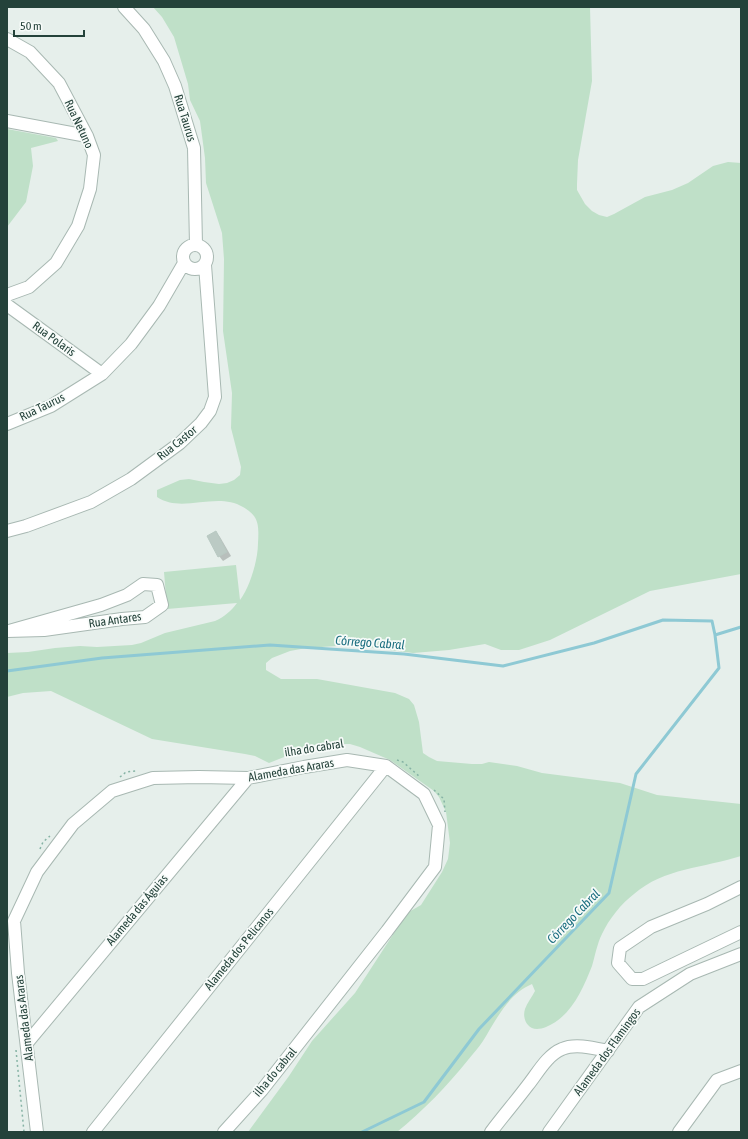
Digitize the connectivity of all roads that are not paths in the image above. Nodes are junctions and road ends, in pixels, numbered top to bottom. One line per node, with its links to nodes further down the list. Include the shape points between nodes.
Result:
1 (124, 7): 5 (street, Rua Taurus, via 144,29 164,61 188,128 194,148)
2 (7, 38): 4 (street, Rua Netuno, via 30,52 60,83)
3 (7, 121): 4 (street)
4 (87, 136): 8 (street, Rua Netuno, via 94,155 90,189 78,226 56,263 29,287)
5 (196, 245): 6 (street, via 185,250); 7 (street, via 204,248 206,252 207,261)
6 (184, 263): 7 (street, via 192,269); 10 (street, Rua Taurus, via 159,306 131,344)
7 (204, 265): 12 (street, Rua Castor, via 215,397 210,411 180,443 131,479 91,502)
8 (7, 295)
9 (7, 305): 10 (street, Rua Polaris)
10 (102, 374): 11 (street, Rua Taurus, via 51,406)
11 (7, 424)
12 (7, 531)
13 (8, 631): 13 (street, Rua Antares, via 101,605 127,595 143,584 157,586 162,605 145,617 44,630)
14 (391, 763): 15 (street, Alameda das Araras, via 348,760); 23 (street, Alameda dos Pelicanos); 24 (street, Alameda das Araras, via 424,794 439,825 435,867 262,1090)
15 (248, 778): 19 (street, Alameda das Águias); 19 (street, Alameda das Araras, via 153,778 112,791 74,824 37,872 14,921)
16 (741, 887): 17 (street, via 651,927 620,948 618,963 632,979 644,979)
17 (741, 932)
18 (741, 954): 20 (street, Alameda dos Flamingos, via 690,974 639,1007)
19 (27, 1043): 22 (street, Alameda das Araras)
20 (608, 1051): 25 (street, via 583,1047 562,1049 550,1058); 26 (street, Alameda dos Flamingos)
21 (741, 1071): 27 (street, via 717,1080)
22 (37, 1132)
23 (93, 1132)
24 (224, 1132)
25 (492, 1132)
26 (549, 1132)
27 (679, 1132)

